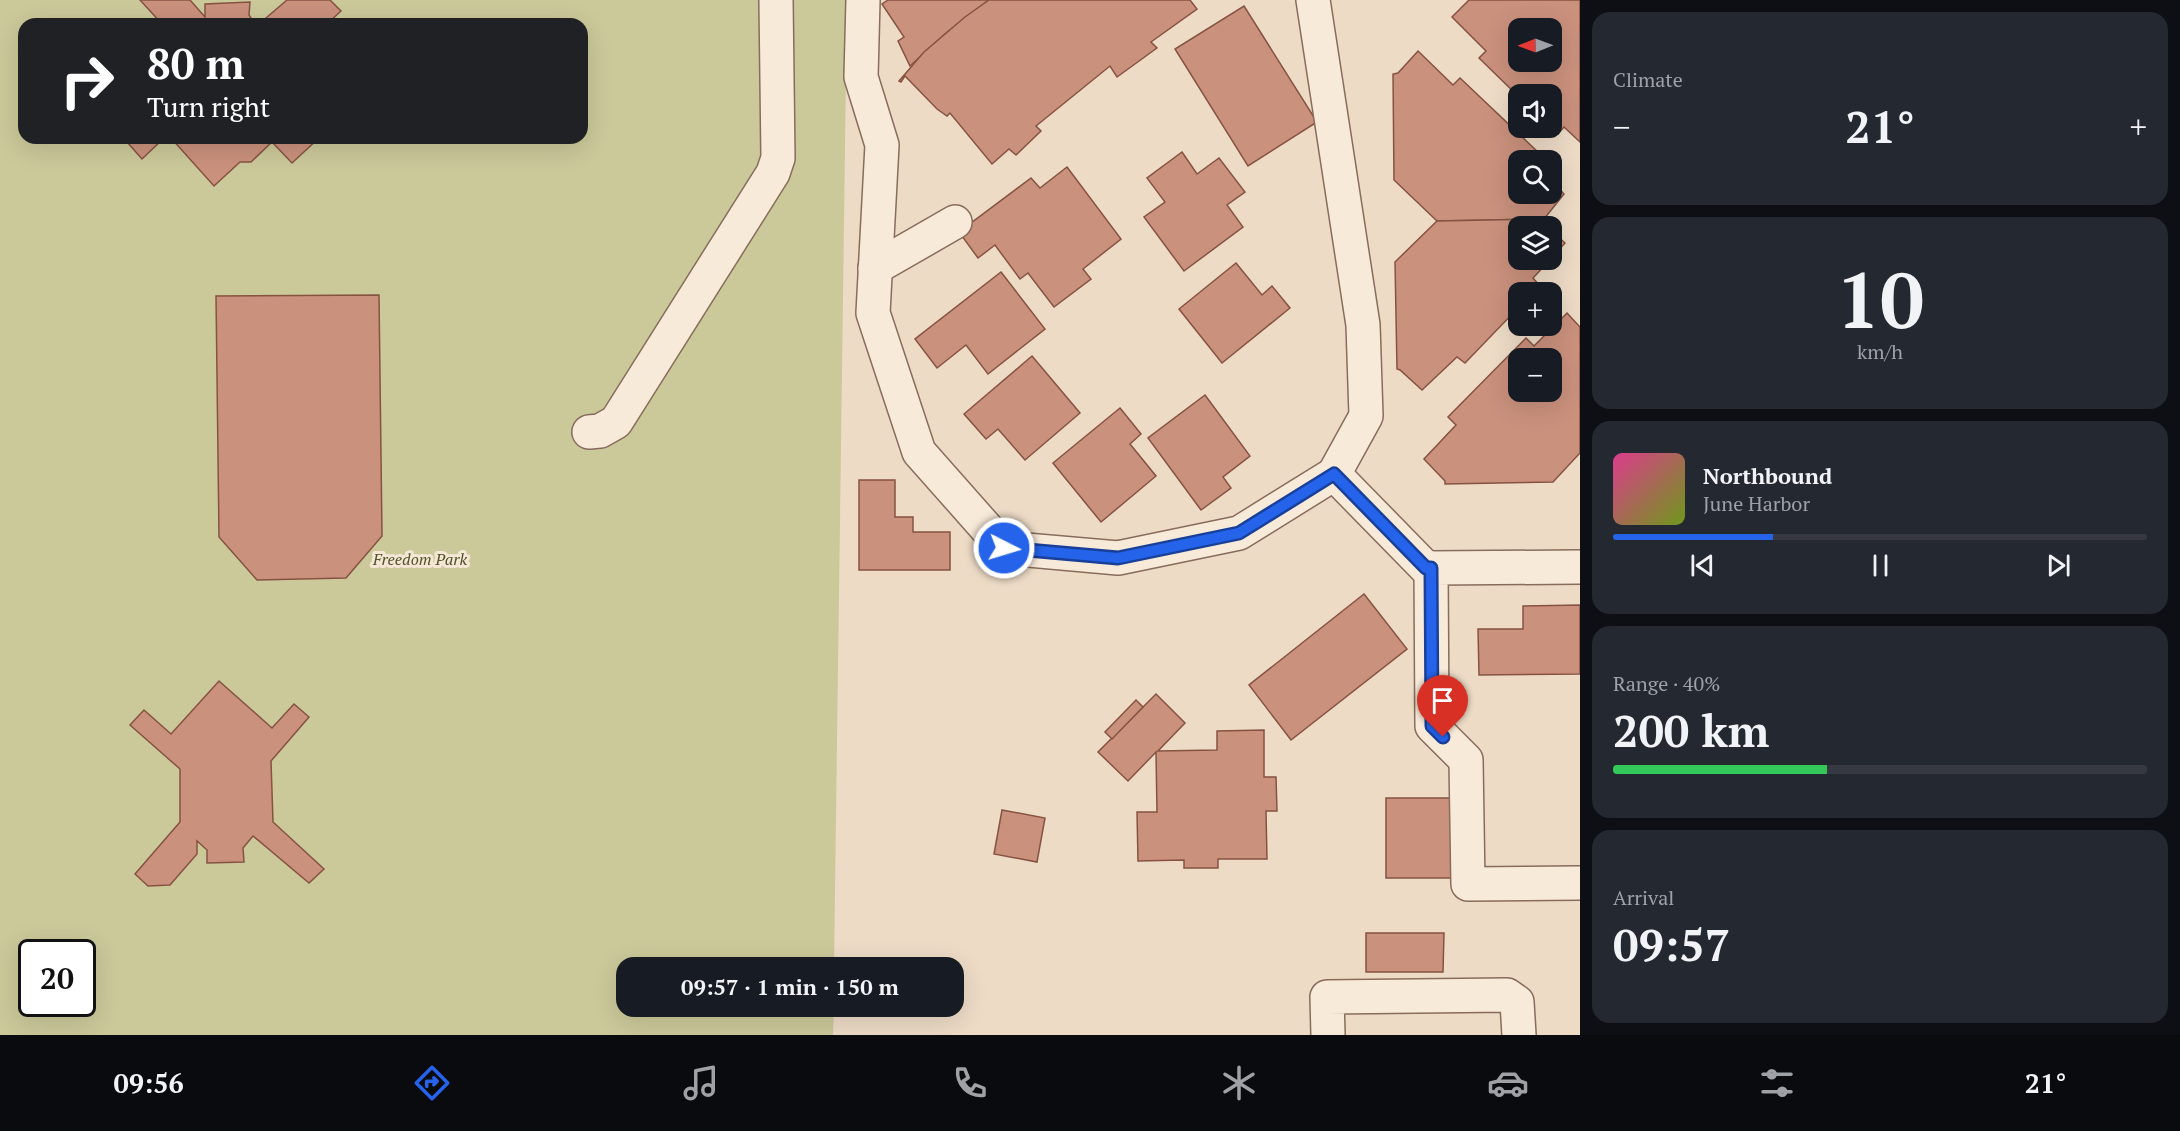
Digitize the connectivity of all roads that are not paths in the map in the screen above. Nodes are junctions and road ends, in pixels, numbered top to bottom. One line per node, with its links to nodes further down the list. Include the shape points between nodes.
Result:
1 (776, 0): 6 (lane, via 778,158 772,173 616,422)
2 (863, 0): 5 (lane, via 861,77 882,145)
3 (1313, 0): 7 (lane, via 1363,325 1366,416)
4 (955, 222): 5 (lane)
5 (875, 268): 7 (lane, via 873,313 919,452 1004,548 1118,558 1239,533)
6 (589, 432)
7 (1334, 474): 9 (lane, via 1426,568)
8 (1580, 567): 9 (lane)
9 (1431, 568): 10 (lane, via 1432,726 1466,760 1468,884)
10 (1580, 883)
11 (1328, 1035): 12 (lane, via 1327,997 1484,995 1507,995 1517,1002)
12 (1519, 1035)

